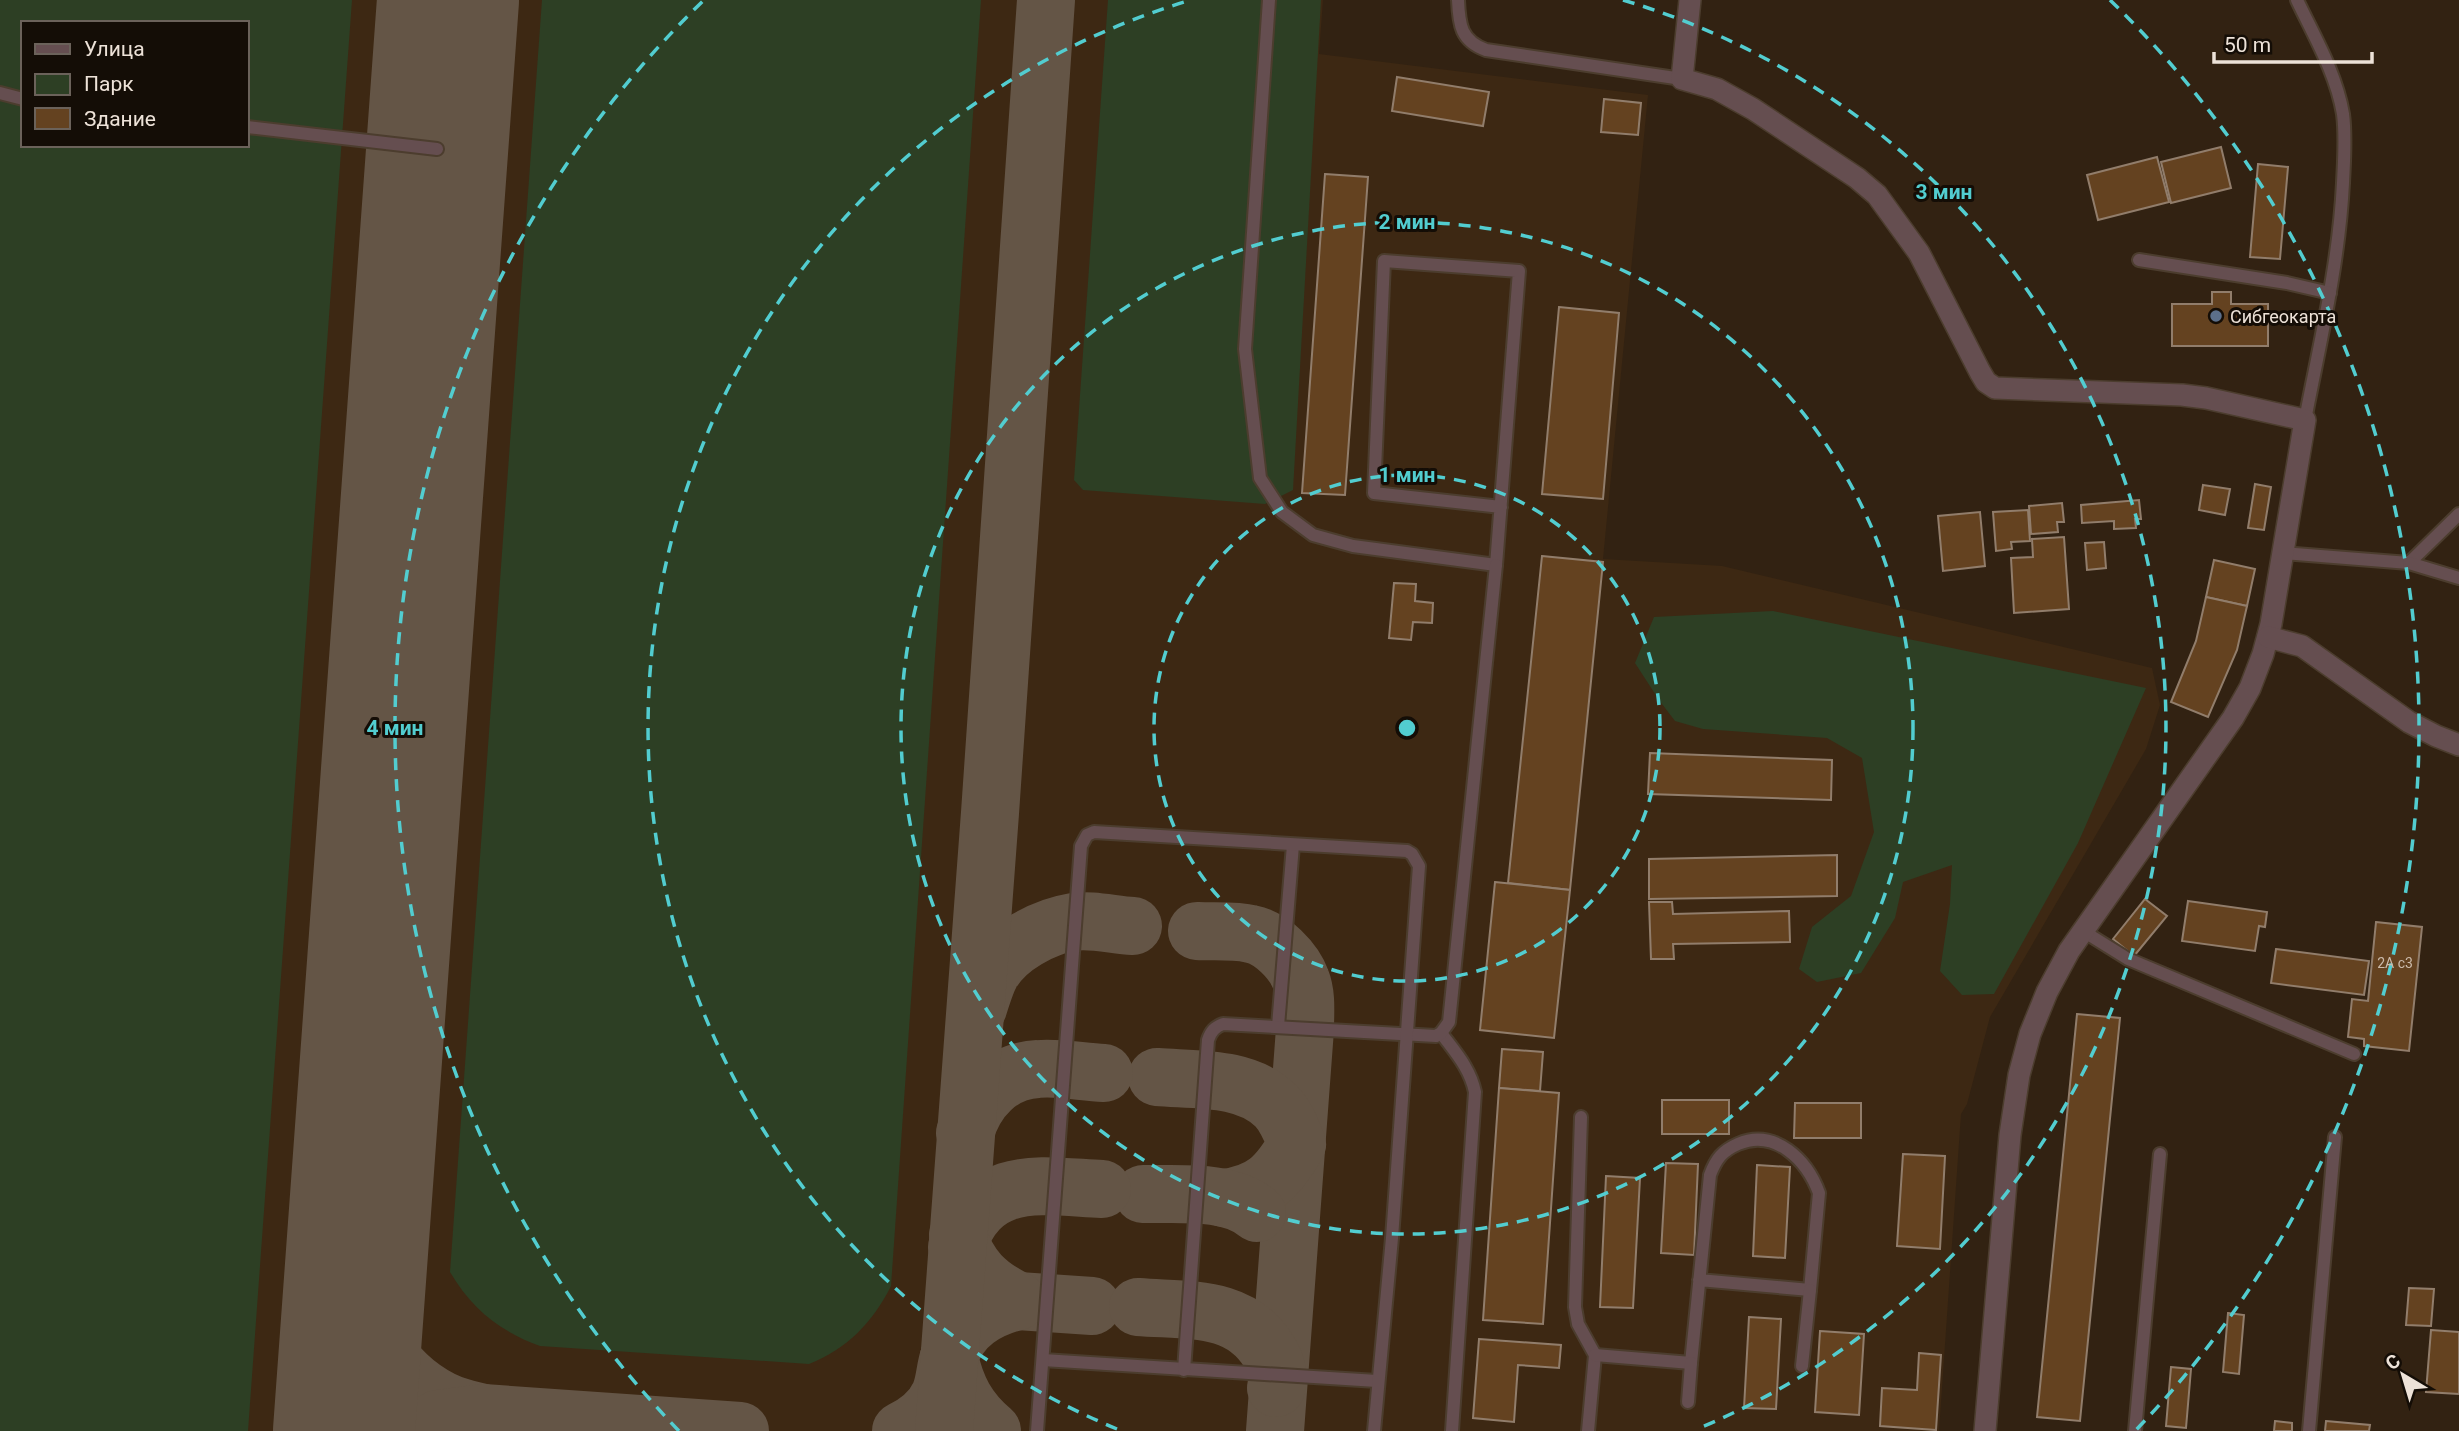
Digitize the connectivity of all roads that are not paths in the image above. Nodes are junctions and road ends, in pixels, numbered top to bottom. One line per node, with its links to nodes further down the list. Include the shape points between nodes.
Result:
1 (1269, 0): 17 (lane, via 1245,349 1261,478 1282,512 1313,535 1353,546)
2 (1458, 0): 5 (lane, via 1464,35 1479,48)
3 (1690, 0): 5 (street)
4 (2297, 0): 11 (lane, via 2336,86 2343,114 2341,215)
5 (1682, 79): 12 (street, via 1717,89 1753,109 1877,195 1919,253 1980,372 1995,388 2206,398)
6 (0, 93): 7 (lane)
7 (21, 98)
8 (248, 127): 9 (lane)
9 (438, 149)
10 (2139, 260): 11 (lane)
11 (2330, 293): 12 (lane)
12 (2305, 420): 15 (street)
13 (1501, 507): 13 (lane, via 1519,271 1384,261 1374,493); 17 (lane)
14 (2459, 514): 16 (lane)
15 (2283, 553): 16 (lane); 19 (street)
16 (2409, 563): 18 (lane)
17 (1496, 565): 24 (lane, via 1449,1022)
18 (2459, 578)
19 (2267, 637): 20 (street, via 2302,646 2409,722); 22 (street, via 2250,688 2233,718)
20 (2459, 745)
21 (1293, 845): 23 (lane); 25 (lane, via 1407,851 1416,859); 33 (lane, via 1094,832 1083,840)
22 (2083, 931): 26 (lane, via 2128,959); 43 (street, via 2047,992 2019,1075)
23 (1278, 1026): 25 (lane); 36 (lane, via 1223,1024 1215,1027 1208,1040)
24 (1441, 1033): 25 (lane); 41 (lane, via 1464,1064 1475,1091)
25 (1407, 1035): 37 (lane)
26 (2354, 1054)
27 (1581, 1117): 32 (lane, via 1575,1307 1578,1324)
28 (2335, 1137): 45 (lane)
29 (2160, 1154): 44 (lane)
30 (1699, 1280): 31 (lane); 31 (lane, via 1710,1175 1716,1159 1750,1139 1772,1140 1799,1160 1819,1193); 34 (lane)
31 (1810, 1290): 35 (lane)
32 (1595, 1355): 34 (lane); 42 (lane)
33 (1043, 1360): 36 (lane); 39 (lane)
34 (1691, 1363): 38 (lane)
35 (1802, 1366)
36 (1184, 1370): 37 (lane)
37 (1377, 1381): 40 (lane)
38 (1689, 1402)
39 (1037, 1431)
40 (1374, 1431)
41 (1452, 1431)
42 (1588, 1431)
43 (1985, 1431)
44 (2135, 1431)
45 (2309, 1431)

